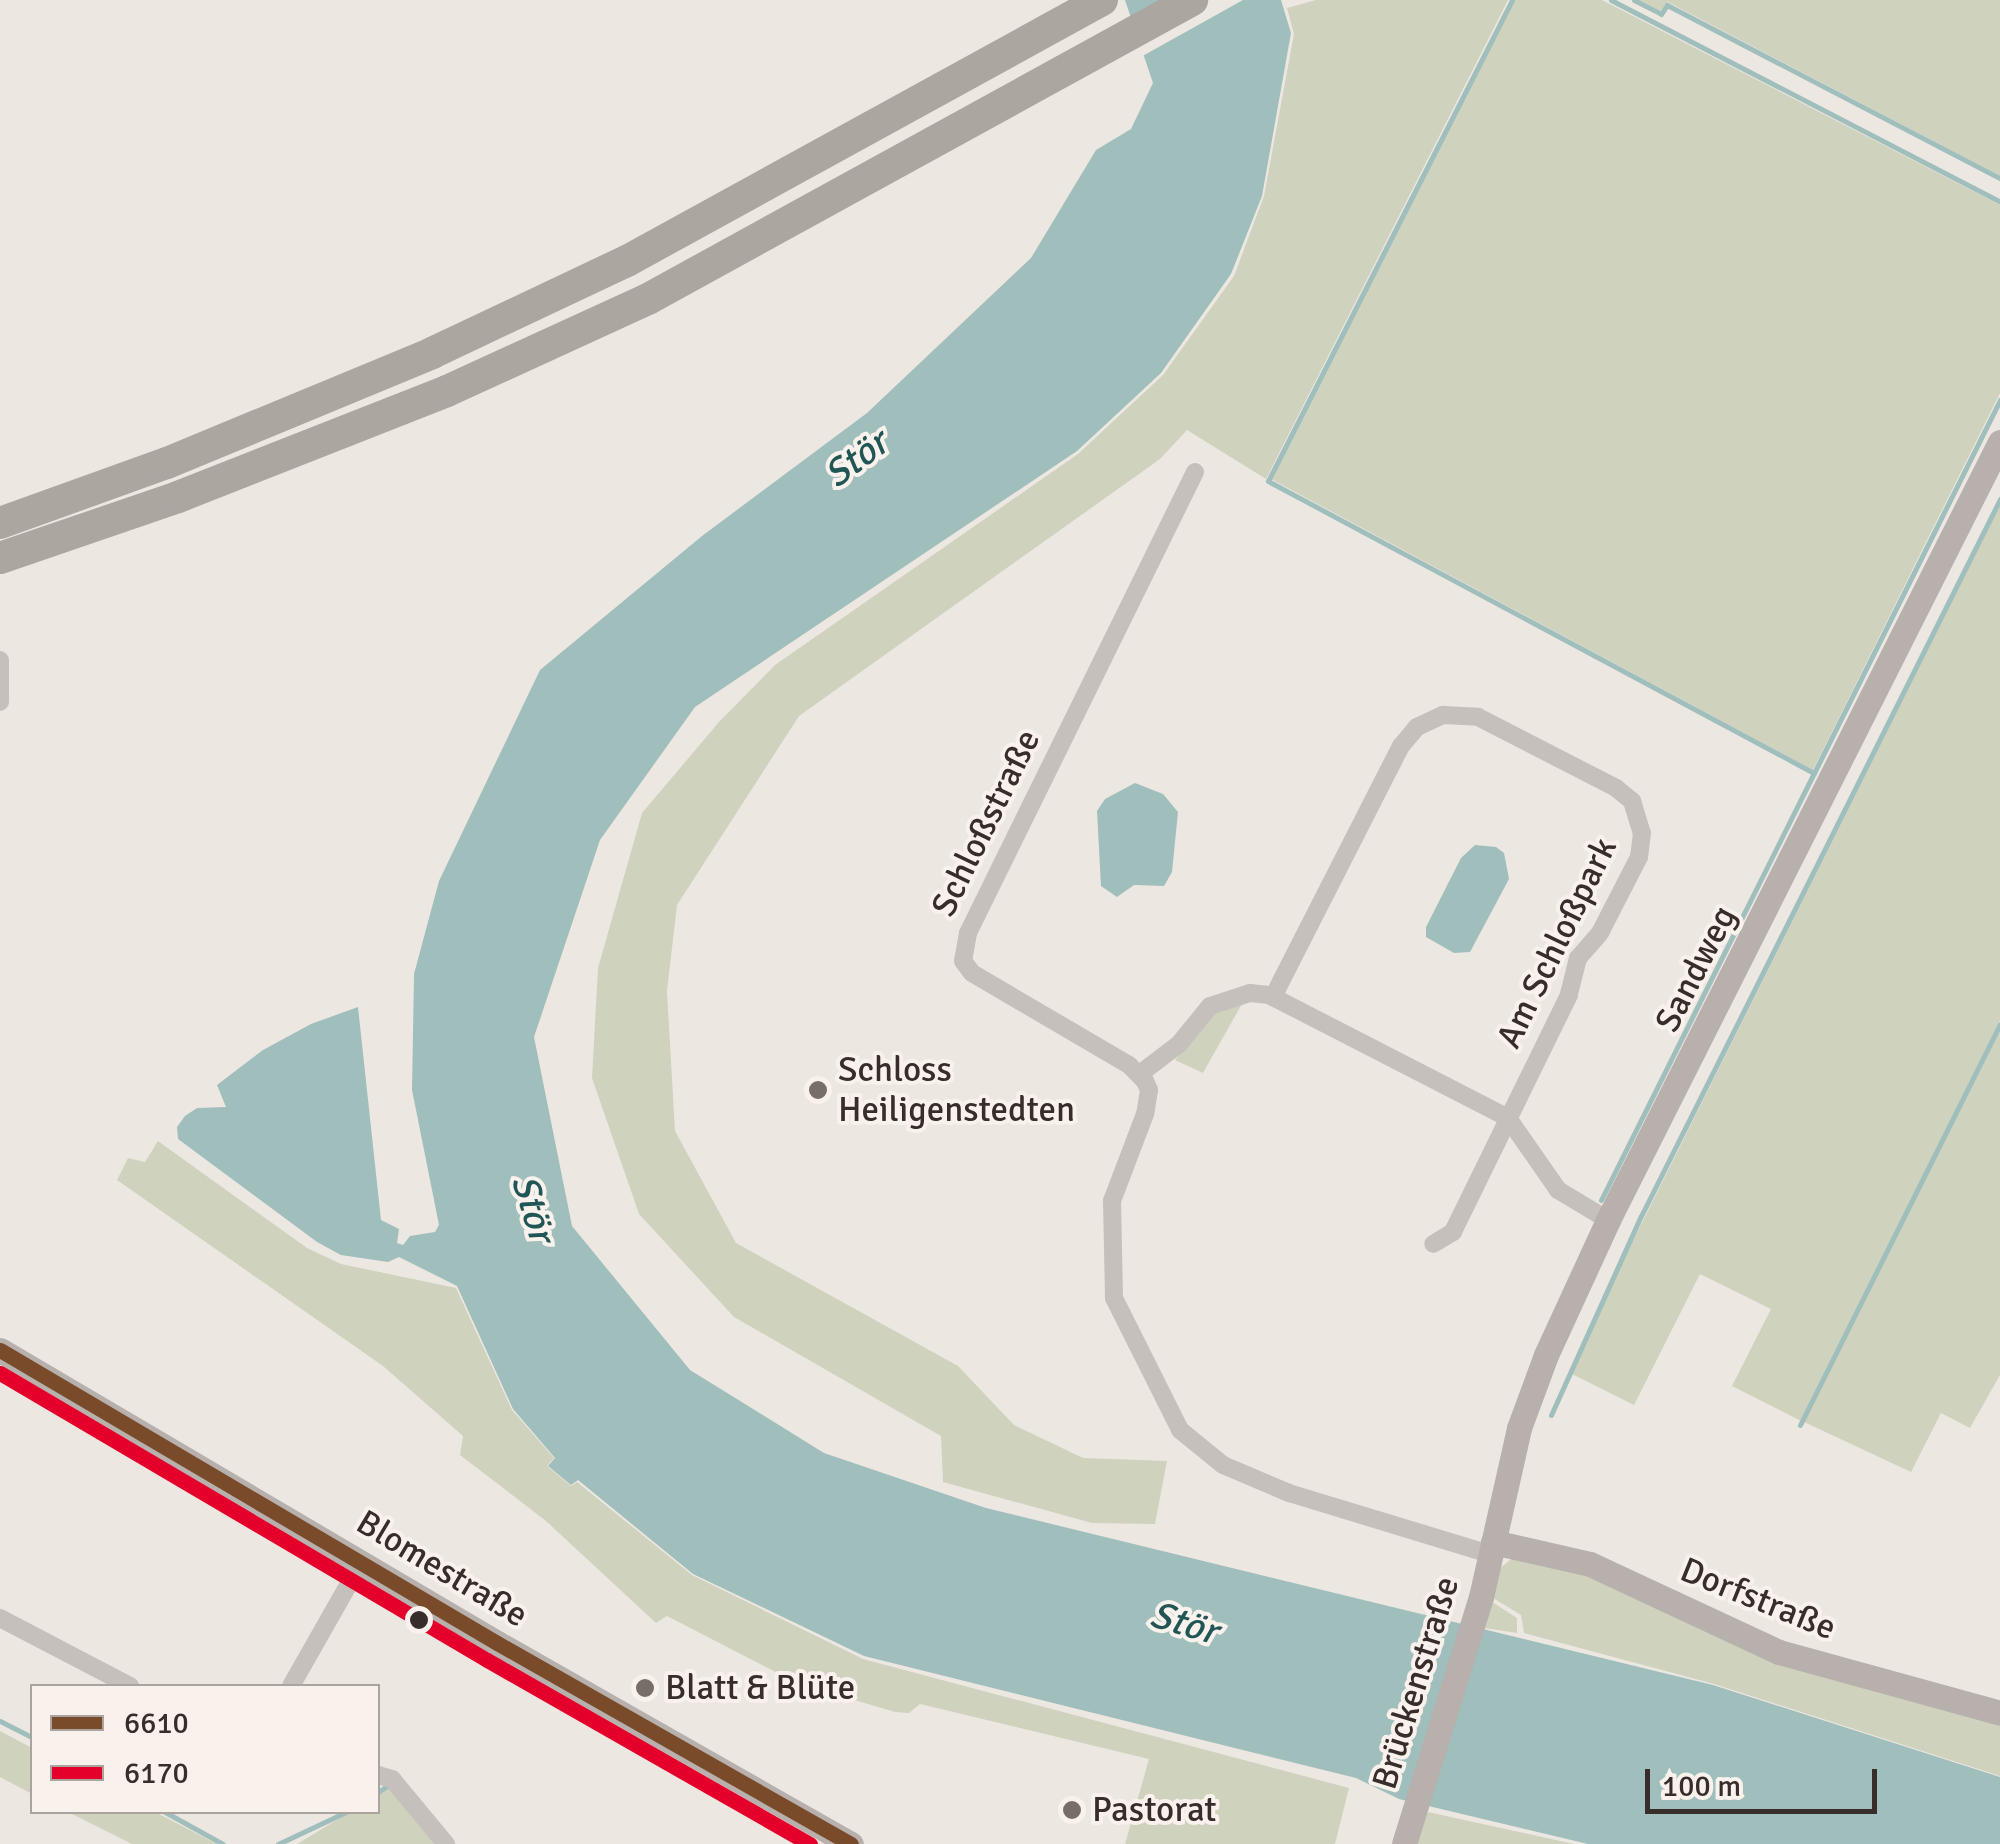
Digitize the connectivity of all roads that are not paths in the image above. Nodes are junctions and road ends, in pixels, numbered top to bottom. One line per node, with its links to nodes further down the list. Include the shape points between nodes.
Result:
1 (1102, 0): 5 (highway, via 592,278 202,448)
2 (1192, 0): 6 (highway, via 648,299 447,392)
3 (2000, 442): 12 (street, Sandweg)
4 (1194, 472): 10 (street, Schloßstraße, via 962,951 972,973)
5 (0, 523)
6 (0, 558)
7 (0, 660): 8 (street)
8 (0, 702)
9 (1273, 997): 10 (street, via 1250,994 1210,1006); 11 (street); 11 (street, Am Schloßpark, via 1400,746 1417,727 1443,715 1478,717 1616,788 1632,801 1640,821 1639,857 1600,933 1578,958 1569,995)
10 (1141, 1073): 15 (street, via 1148,1103 1109,1222 1114,1298 1180,1430 1224,1465 1289,1493)
11 (1508, 1118): 12 (street, via 1558,1190); 13 (street, Am Schloßpark, via 1452,1232)
12 (1608, 1220): 15 (street, Sandweg, via 1519,1428)
13 (1433, 1244)
14 (0, 1350): 16 (street, Blomestraße)
15 (1491, 1548): 20 (street, Dorfstraße, via 1590,1564 1778,1652); 24 (street, Brückenstraße)
16 (362, 1561): 19 (street); 23 (street, Blomestraße)
17 (0, 1618): 18 (street)
18 (126, 1684)
19 (292, 1684)
20 (2000, 1713)
21 (380, 1776): 22 (street, via 392,1779)
22 (446, 1844)
23 (850, 1844)
24 (1404, 1844)

